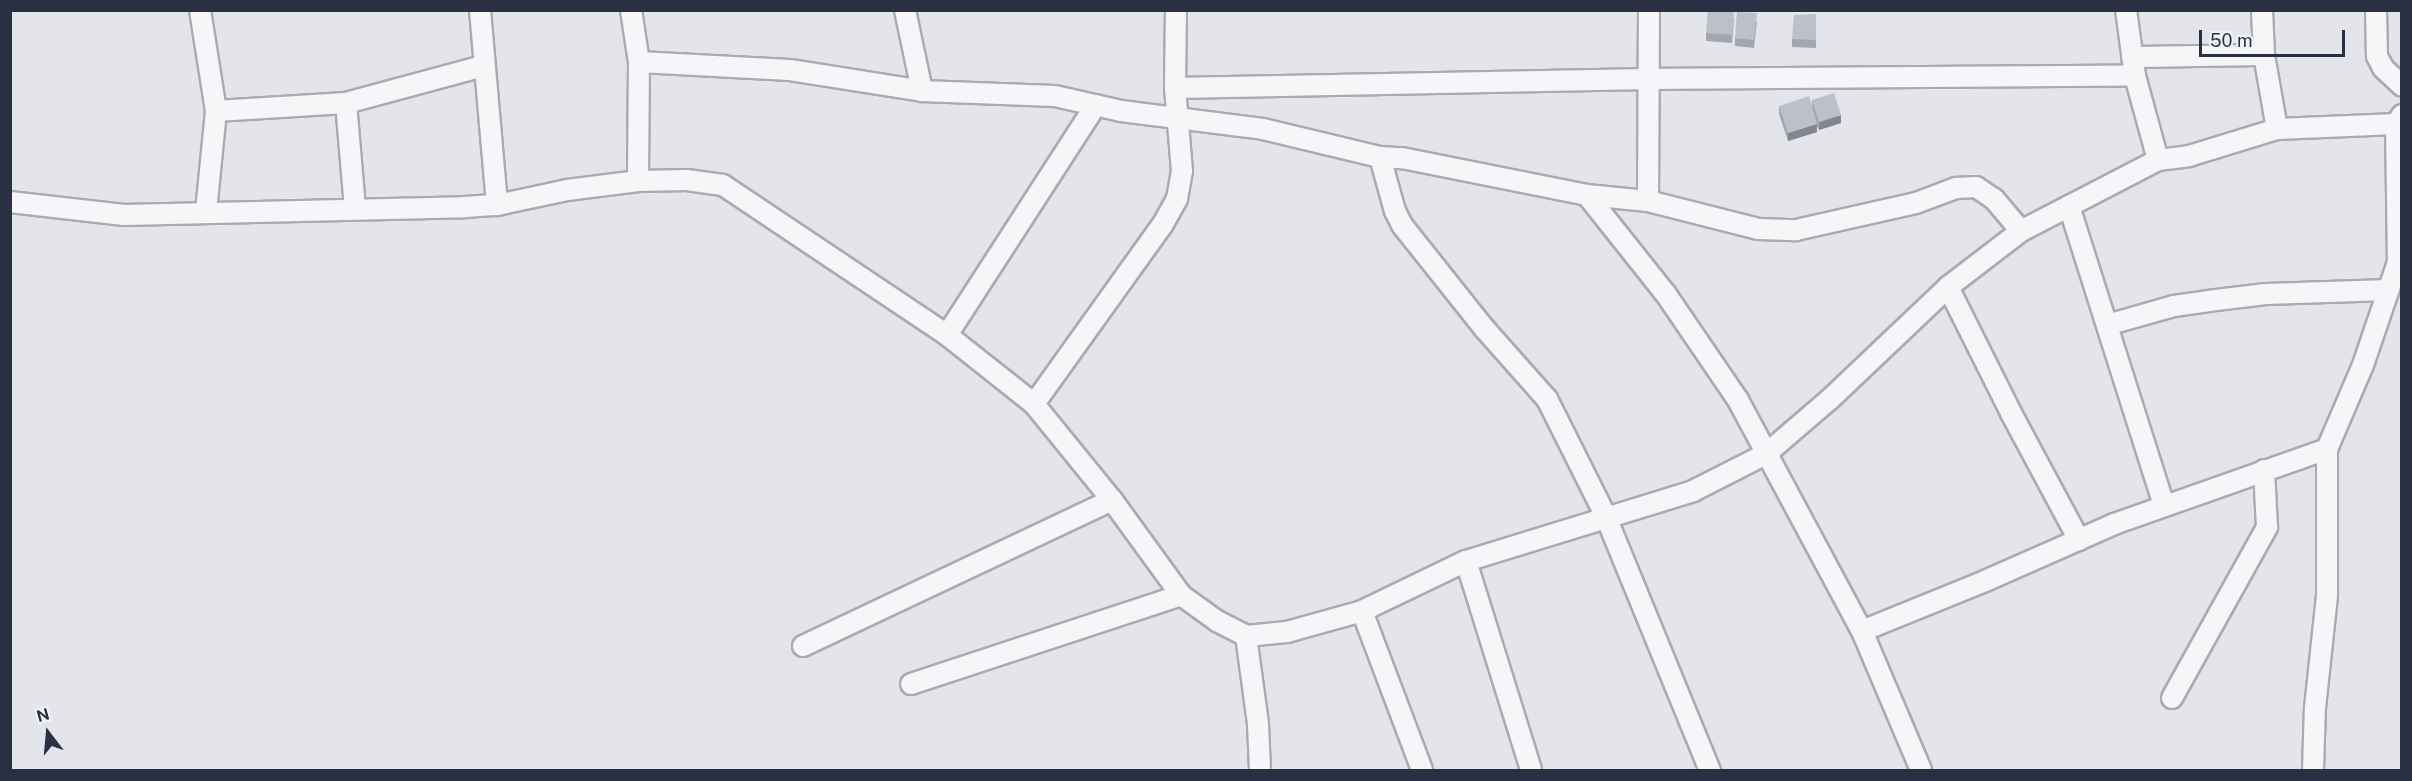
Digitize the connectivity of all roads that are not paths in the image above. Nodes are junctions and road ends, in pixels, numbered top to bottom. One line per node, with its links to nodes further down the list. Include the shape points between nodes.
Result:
1 (200, 10): 21 (street)
2 (480, 10): 13 (street)
3 (631, 10): 12 (street)
4 (905, 10): 18 (street)
5 (1176, 10): 17 (street)
6 (1649, 10): 15 (street)
7 (2126, 10): 11 (street)
8 (2262, 10): 10 (street)
9 (2376, 10): 16 (street, via 2377,56 2383,68)
10 (2264, 55): 11 (street); 24 (street)
11 (2132, 57): 14 (street)
12 (639, 62): 18 (street, via 790,70); 27 (street)
13 (483, 66): 19 (street); 31 (street)
14 (2135, 76): 15 (street); 26 (street)
15 (1648, 79): 17 (street); 29 (street)
16 (2402, 86)
17 (1175, 88): 22 (street)
18 (922, 91): 20 (street, via 1055,96)
19 (346, 103): 21 (street); 33 (street)
20 (1096, 105): 22 (street); 40 (street)
21 (216, 111): 34 (street)
22 (1177, 117): 25 (street, via 1263,129); 41 (street, via 1182,171 1177,199)
23 (2399, 120): 24 (street); 36 (street)
24 (2277, 129): 26 (street, via 2189,156)
25 (1380, 157): 28 (street); 47 (street, via 1402,225 1547,399)
26 (2158, 160): 32 (street)
27 (638, 181): 31 (street, via 567,190); 40 (street, via 687,180 723,185)
28 (1587, 195): 29 (street); 43 (street, via 1665,293 1738,400)
29 (1648, 201): 35 (street, via 1759,229 1796,230 1916,202 1956,188 1976,187 1994,200)
30 (10, 202): 34 (street, via 124,215)
31 (497, 205): 33 (street)
32 (2068, 207): 35 (street); 39 (street)
33 (355, 208): 34 (street)
34 (206, 212)
35 (2021, 231): 37 (street)
36 (2400, 264): 38 (street)
37 (1948, 287): 43 (street); 48 (street)
38 (2388, 290): 39 (street, via 2266,294 2208,301); 42 (street, via 2363,365)
39 (2107, 325): 46 (street)
40 (946, 335): 41 (street)
41 (1034, 404): 45 (street)
42 (2327, 448): 44 (street); 62 (street, via 2327,595 2315,708)
43 (1766, 454): 47 (street, via 1693,491); 52 (street)
44 (2264, 470): 46 (street); 56 (street, via 2267,527)
45 (1112, 500): 50 (street); 54 (street)
46 (2164, 505): 48 (street)
47 (1606, 517): 49 (street); 60 (street)
48 (2079, 540): 52 (street)
49 (1466, 561): 51 (street); 59 (street)
50 (1181, 595): 53 (street); 55 (street)
51 (1362, 611): 53 (street, via 1287,632); 57 (street)
52 (1862, 631): 61 (street)
53 (1246, 636): 58 (street)
54 (803, 645)
55 (911, 684)
56 (2172, 698)
57 (1418, 769)
58 (1260, 771)
59 (1532, 771)
60 (1710, 771)
61 (1921, 771)
62 (2313, 771)

